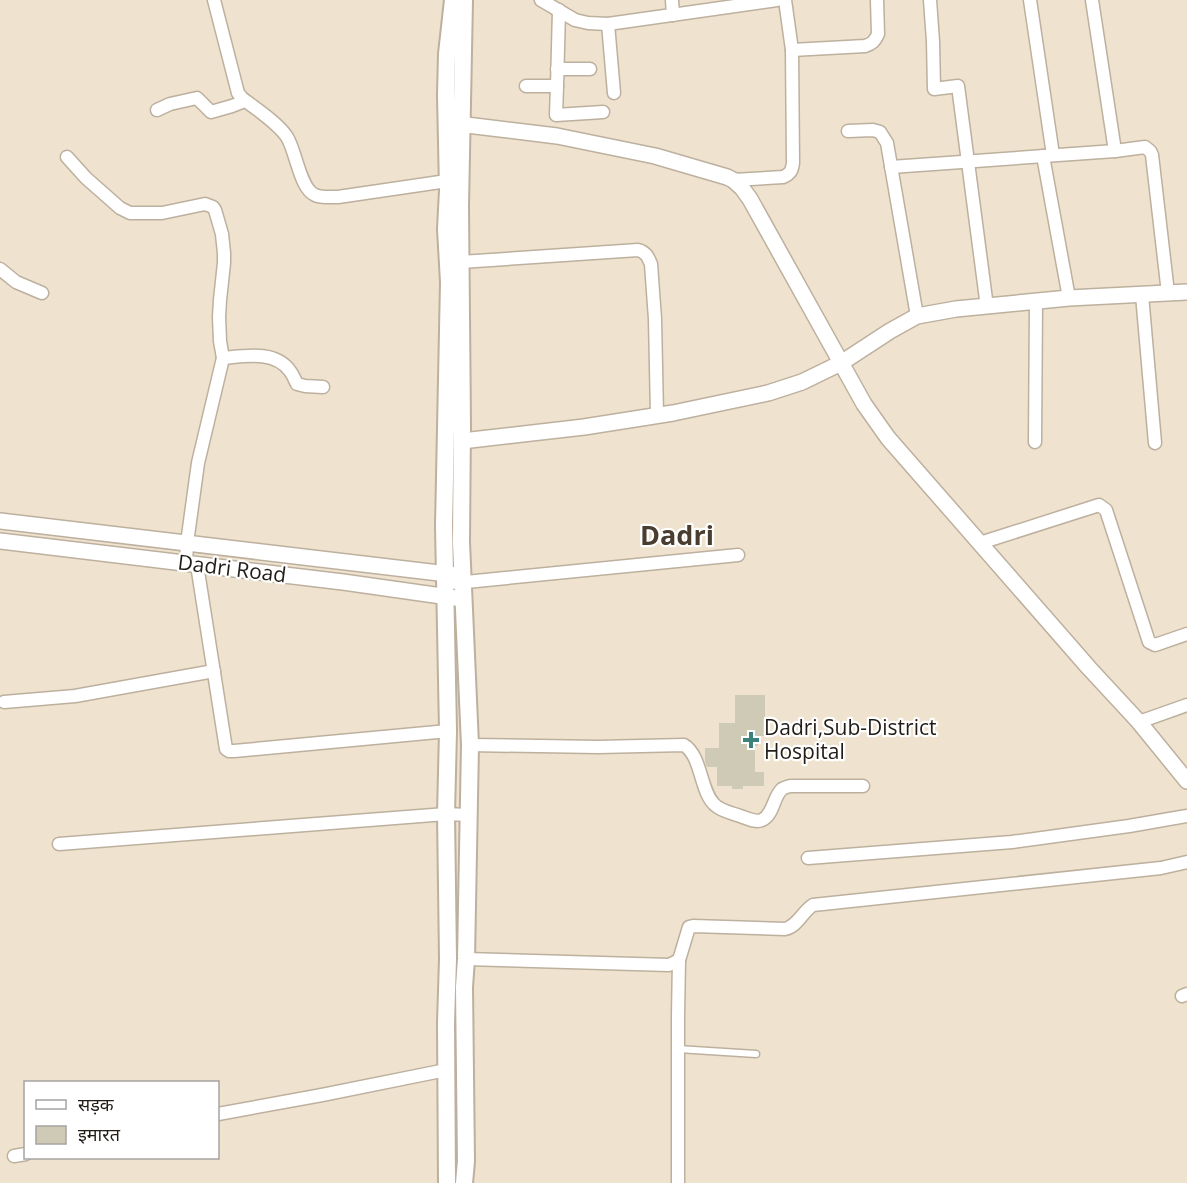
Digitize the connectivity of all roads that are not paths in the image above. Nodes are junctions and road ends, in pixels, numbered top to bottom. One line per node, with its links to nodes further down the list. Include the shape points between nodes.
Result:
1 (214, 0): 21 (street, via 238,93)
2 (453, 0): 3 (street); 24 (main road, via 447,54)
3 (465, 0): 24 (main road)
4 (541, 0): 12 (street)
5 (672, 0): 13 (street)
6 (777, 0): 13 (street)
7 (785, 0): 15 (street)
8 (877, 0): 15 (street, via 878,34 871,44)
9 (930, 0): 29 (street, via 934,89 958,86)
10 (1030, 0): 27 (street)
11 (1092, 0): 26 (street)
12 (559, 10): 14 (street, via 581,22); 16 (street)
13 (674, 15): 14 (street)
14 (608, 24): 20 (street)
15 (792, 50): 31 (street, via 792,170 783,177)
16 (557, 69): 17 (street); 19 (street)
17 (590, 69)
18 (526, 86): 19 (street)
19 (557, 86): 23 (street, via 556,115)
20 (614, 93)
21 (245, 101): 22 (street, via 211,112 197,98); 32 (street, via 288,138 308,189 316,196 338,197)
22 (157, 110)
23 (603, 112)
24 (454, 124): 31 (street, via 556,136 656,156); 32 (main road); 33 (main road)
25 (848, 131): 30 (street, via 880,132 887,142)
26 (1115, 151): 27 (street); 37 (street, via 1145,147 1152,155)
27 (1048, 156): 29 (street); 39 (street)
28 (67, 157): 43 (street, via 86,178 130,213 162,213 205,204 213,207 224,253 219,317)
29 (969, 162): 30 (street); 41 (street)
30 (891, 167): 42 (street)
31 (733, 180): 44 (street, via 750,199)
32 (447, 181): 56 (main road, via 444,526)
33 (461, 262): 46 (street, via 643,251 651,264); 47 (main road)
34 (0, 269): 36 (street, via 16,282)
35 (1187, 292): 37 (street)
36 (42, 293)
37 (1168, 294): 38 (street)
38 (1142, 295): 39 (street); 49 (street)
39 (1069, 298): 40 (street)
40 (1036, 302): 41 (street); 48 (street)
41 (987, 306): 42 (street)
42 (917, 316): 44 (street)
43 (223, 358): 45 (street, via 272,357 286,366 297,384); 52 (street, via 198,463)
44 (841, 363): 46 (street, via 768,393); 53 (street, via 888,438)
45 (323, 387)
46 (657, 415): 47 (street)
47 (462, 441): 56 (main road, via 461,542)
48 (1035, 442)
49 (1155, 443)
50 (0, 521): 52 (street, Dadri Road)
51 (0, 541): 55 (street, Dadri Road)
52 (187, 543): 55 (street); 56 (street, Dadri Road)
53 (980, 543): 57 (street, via 1099,505 1106,510 1149,642 1155,645); 61 (street)
54 (738, 555): 56 (street)
55 (191, 564): 56 (street, Dadri Road, via 393,588); 58 (street)
56 (454, 585): 62 (main road); 63 (main road)
57 (1187, 634)
58 (214, 672): 59 (street, via 75,696); 62 (street, via 224,744 229,751)
59 (4, 702)
60 (1187, 705): 61 (street)
61 (1139, 722): 64 (street)
62 (448, 731): 66 (main road)
63 (470, 745): 65 (street, via 684,745 692,751 715,805 759,821 769,814 779,793 791,786); 67 (main road)
64 (1187, 781)
65 (863, 786)
66 (446, 814): 67 (street); 69 (street); 76 (main road)
67 (468, 815): 72 (main road)
68 (1187, 816): 70 (street, via 1012,842)
69 (59, 844)
70 (808, 858)
71 (1187, 862): 73 (street, via 813,905 785,929 693,926 689,927)
72 (466, 959): 73 (street, via 669,965); 79 (main road)
73 (679, 960): 74 (street)
74 (678, 1049): 75 (lane); 80 (street)
75 (756, 1054)
76 (446, 1070): 77 (street); 78 (main road)
77 (219, 1114)
78 (447, 1183)
79 (464, 1183)
80 (678, 1183)

